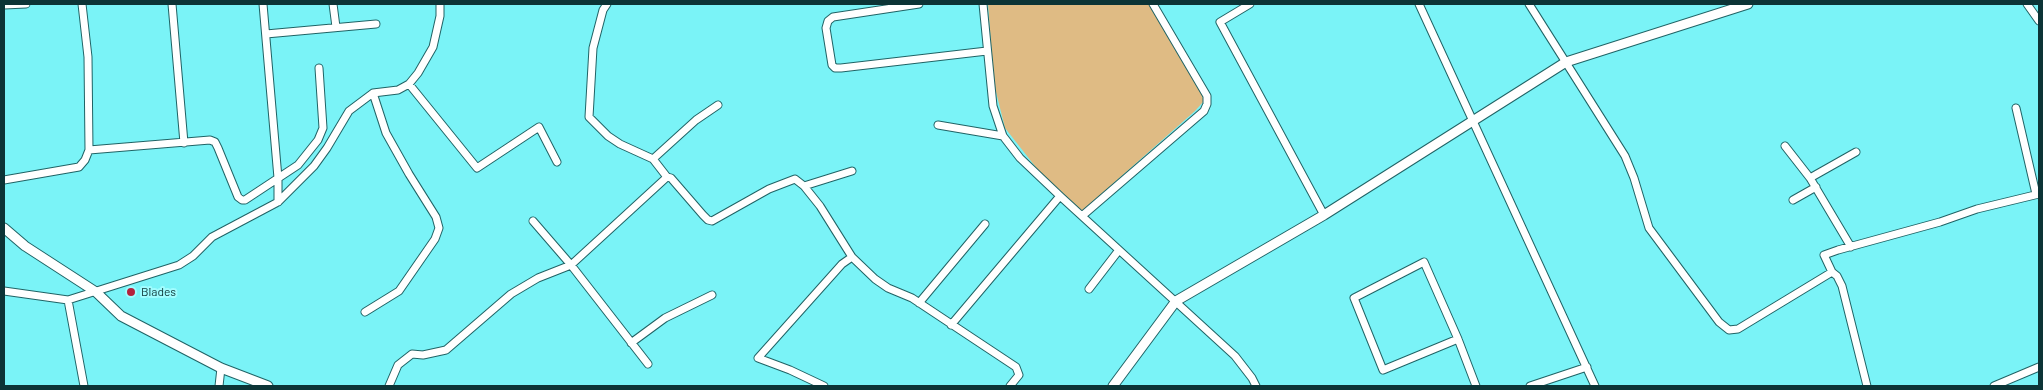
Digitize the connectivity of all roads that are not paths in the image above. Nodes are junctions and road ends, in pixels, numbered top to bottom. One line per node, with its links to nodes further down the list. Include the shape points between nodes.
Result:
1 (4, 4): 2 (street)
2 (26, 4)
3 (82, 4): 33 (street, via 88,57)
4 (172, 4): 31 (street)
5 (263, 4): 20 (street)
6 (334, 4): 19 (street)
7 (440, 4): 24 (street, via 433,47)
8 (606, 4): 35 (street, via 593,48 589,117 620,144)
9 (920, 4): 21 (street, via 833,17 826,28 832,65 841,68)
10 (983, 4): 21 (street)
11 (1153, 4): 49 (street, via 1207,96 1207,104 1204,111)
12 (1250, 4): 48 (street, via 1220,22)
13 (1419, 4): 28 (street)
14 (1529, 4): 22 (street)
15 (1748, 4): 22 (street)
16 (2027, 4): 17 (street)
17 (2039, 22)
18 (376, 24): 19 (street)
19 (336, 27): 20 (street)
20 (266, 34): 39 (street)
21 (987, 51): 30 (street, via 993,106)
22 (1566, 62): 28 (street); 57 (street, via 1625,156 1649,228 1719,322 1729,330 1738,329)
23 (320, 68): 39 (street, via 323,128 318,140 298,165)
24 (409, 84): 25 (street, via 398,90); 36 (street, via 477,168 539,127)
25 (373, 94): 47 (street, via 349,111 314,166); 65 (street, via 386,132 436,217 439,228 400,291)
26 (718, 106): 35 (street, via 696,120)
27 (2016, 108): 44 (street)
28 (1472, 123): 48 (street); 70 (street)
29 (938, 125): 30 (street)
30 (1003, 136): 45 (street, via 1020,158)
31 (184, 143): 33 (street); 39 (street, via 215,142 242,200)
32 (1785, 146): 40 (street)
33 (89, 150): 41 (street, via 79,167)
34 (1856, 152): 40 (street)
35 (653, 159): 38 (street)
36 (557, 162)
37 (852, 171): 42 (street)
38 (667, 177): 42 (street, via 712,221 790,180 795,179); 56 (street)
39 (278, 178): 47 (street)
40 (1810, 178): 43 (street)
41 (4, 180)
42 (804, 186): 55 (street)
43 (1816, 187): 46 (street); 53 (street)
44 (2037, 194): 53 (street)
45 (1060, 196): 49 (street); 66 (street)
46 (1793, 200)
47 (278, 202): 60 (street, via 212,236 179,265)
48 (1324, 215): 63 (street)
49 (1082, 216): 54 (street)
50 (533, 221): 56 (street)
51 (985, 224): 64 (street)
52 (4, 228): 60 (street, via 25,246)
53 (1851, 247): 57 (street, via 1824,256)
54 (1119, 250): 58 (street); 63 (street)
55 (852, 258): 64 (street, via 888,288); 77 (street, via 842,264 758,358)
56 (571, 266): 68 (street); 76 (street, via 538,278 511,294 446,350 412,354 398,366)
57 (1832, 272): 84 (street, via 1842,286)
58 (1089, 289)
59 (4, 291): 62 (street)
60 (96, 292): 62 (street); 72 (street, via 121,316)
61 (712, 295): 68 (street, via 666,318)
62 (68, 300): 73 (street)
63 (1176, 301): 79 (street); 80 (street, via 1235,356)
64 (919, 303): 66 (street)
65 (365, 312)
66 (951, 325): 78 (street, via 1016,367 1019,375)
67 (1458, 339): 67 (street, via 1424,262 1354,298 1383,370); 81 (street)
68 (631, 343): 69 (street)
69 (648, 364)
70 (1587, 367): 82 (street); 83 (street)
71 (2039, 367): 85 (street)
72 (221, 368): 74 (street); 75 (street)
73 (84, 386)
74 (219, 386)
75 (268, 386)
76 (389, 386)
77 (824, 386)
78 (1010, 386)
79 (1113, 386)
80 (1256, 386)
81 (1476, 386)
82 (1530, 386)
83 (1595, 386)
84 (1867, 386)
85 (1994, 386)

